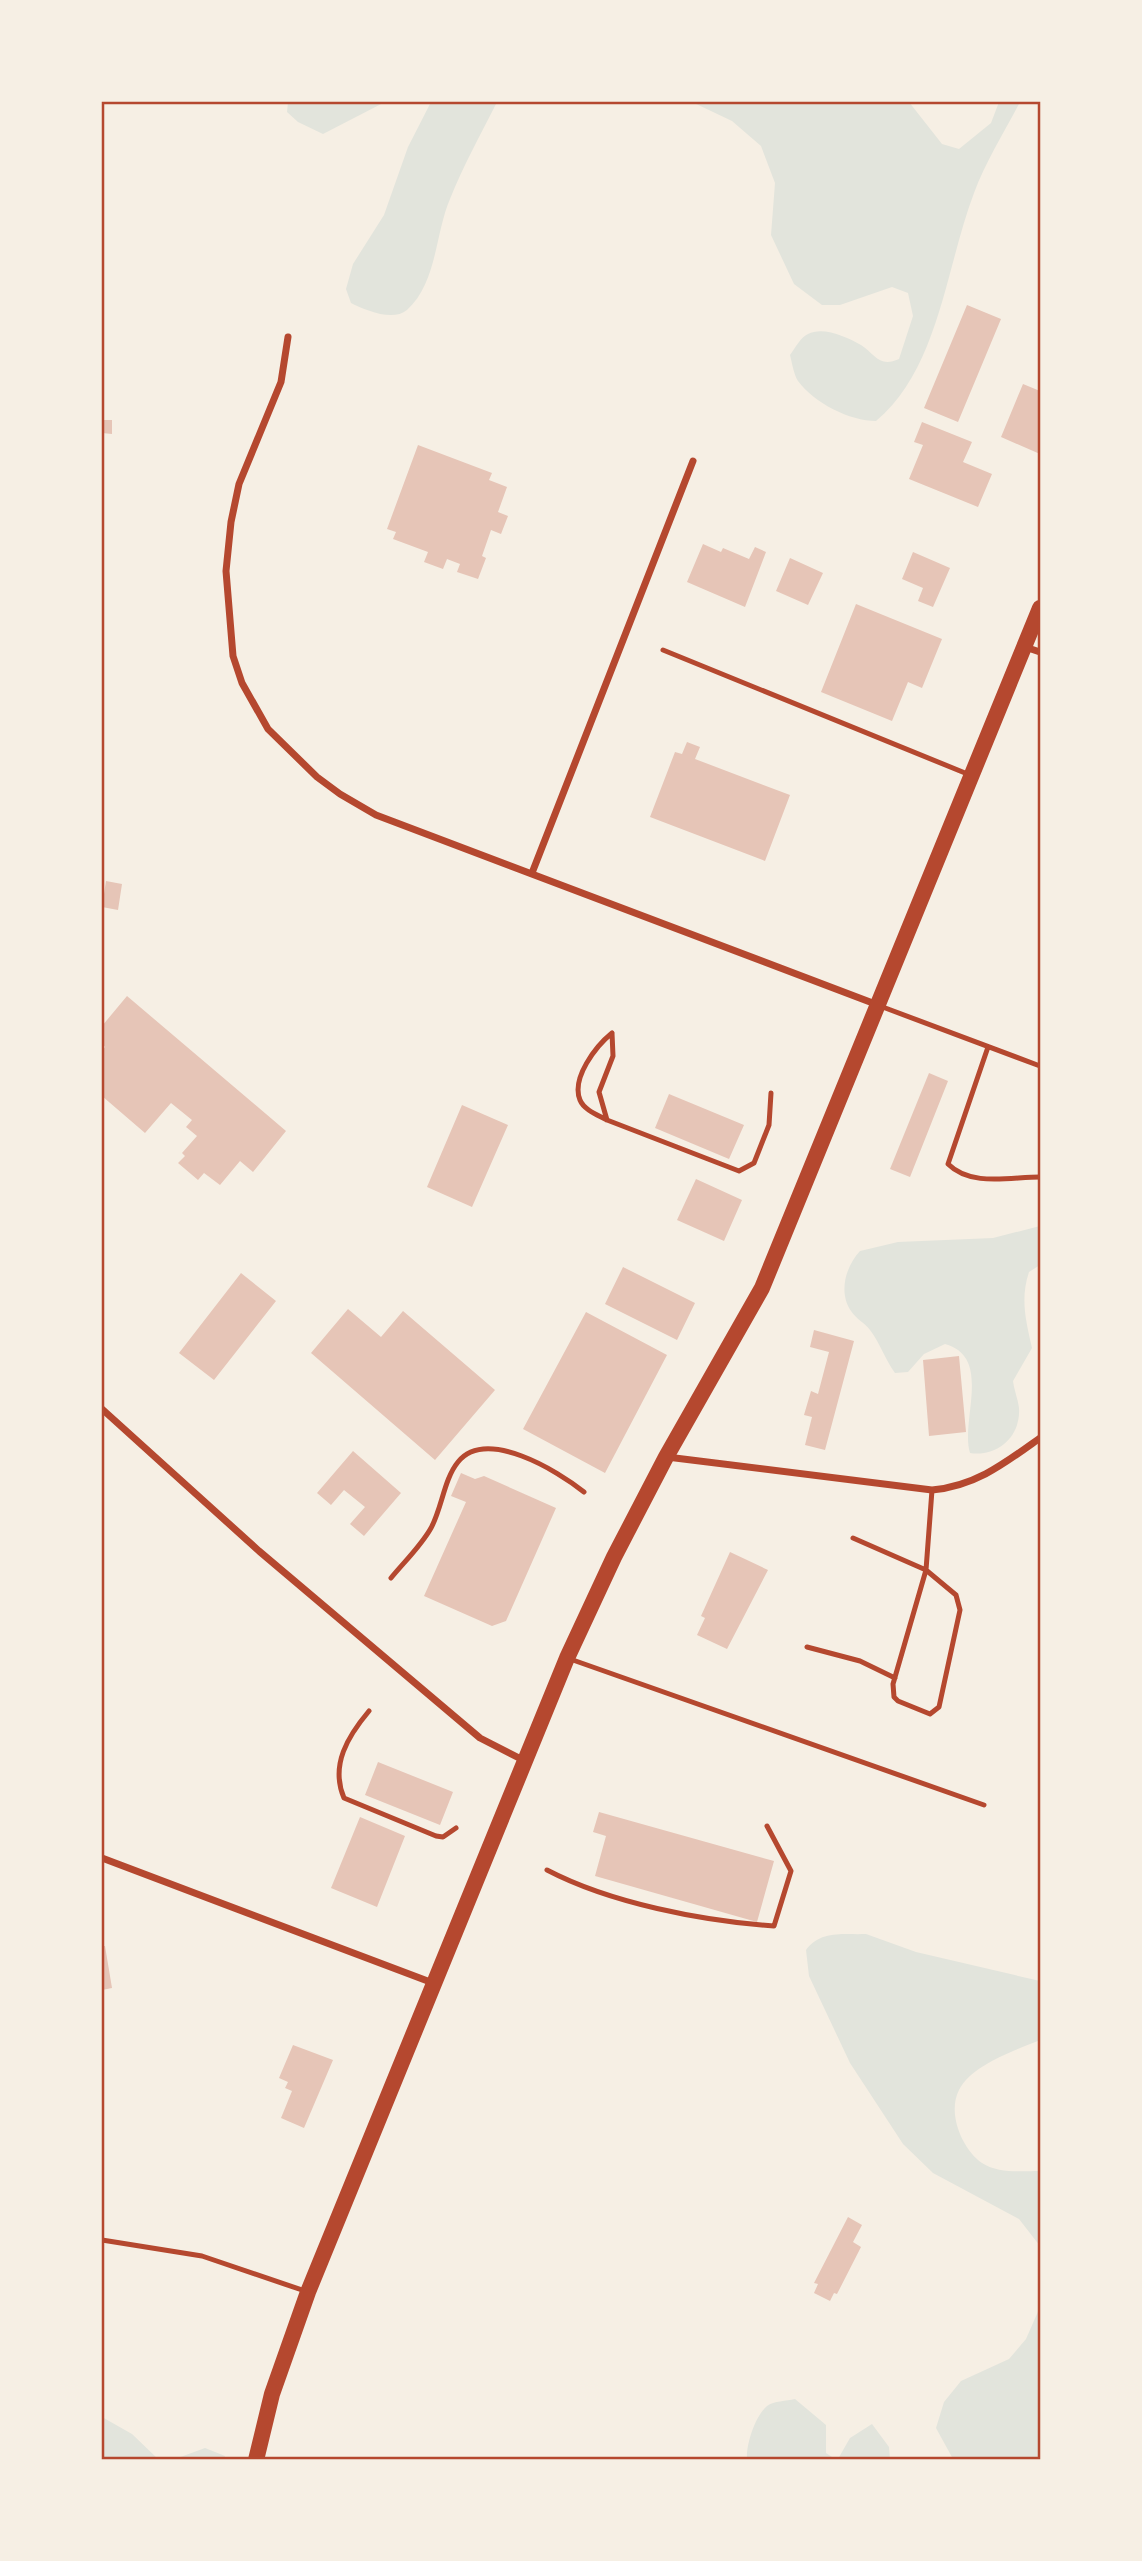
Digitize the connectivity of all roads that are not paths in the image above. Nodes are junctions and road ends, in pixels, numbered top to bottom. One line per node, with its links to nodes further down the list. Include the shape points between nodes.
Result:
1 (288, 337): 7 (street, via 281,382 239,484 231,522 228,613 233,656 243,683 268,729 340,794 376,815)
2 (693, 461): 7 (street)
3 (1041, 608): 4 (main road)
4 (1033, 649): 6 (main road)
5 (663, 650): 6 (lane)
6 (970, 775): 8 (main road)
7 (532, 873): 8 (street)
8 (878, 1005): 9 (lane); 16 (main road, via 762,1288)
9 (988, 1047): 10 (lane); 13 (lane, via 948,1164 970,1178)
10 (1041, 1066)
11 (771, 1093): 12 (lane, via 769,1125 754,1163 739,1171)
12 (607, 1120): 12 (lane, via 580,1101 579,1087 595,1047 612,1033 613,1056 599,1093)
13 (1041, 1177)
14 (102, 1409): 26 (street, via 259,1551 480,1738)
15 (1041, 1438): 17 (street, via 958,1488)
16 (666, 1457): 17 (street); 23 (main road)
17 (932, 1490): 20 (lane)
18 (584, 1492): 21 (lane, via 564,1475 504,1450 481,1450 458,1462 431,1528)
19 (853, 1538): 20 (lane)
20 (926, 1570): 24 (lane); 24 (lane, via 960,1602 939,1707 930,1714 898,1701)
21 (391, 1578)
22 (807, 1647): 24 (lane, via 860,1661)
23 (567, 1658): 26 (main road); 27 (lane)
24 (895, 1678)
25 (369, 1711): 29 (lane, via 344,1748 338,1767 344,1798 436,1836 443,1837)
26 (525, 1761): 32 (main road)
27 (984, 1805)
28 (767, 1826): 31 (lane, via 791,1871 774,1926 732,1923 584,1889)
29 (456, 1828)
30 (102, 1858): 32 (street)
31 (547, 1870)
32 (433, 1983): 34 (main road)
33 (102, 2240): 34 (lane, via 202,2256)
34 (307, 2292): 35 (main road, via 272,2393)
35 (256, 2459)

